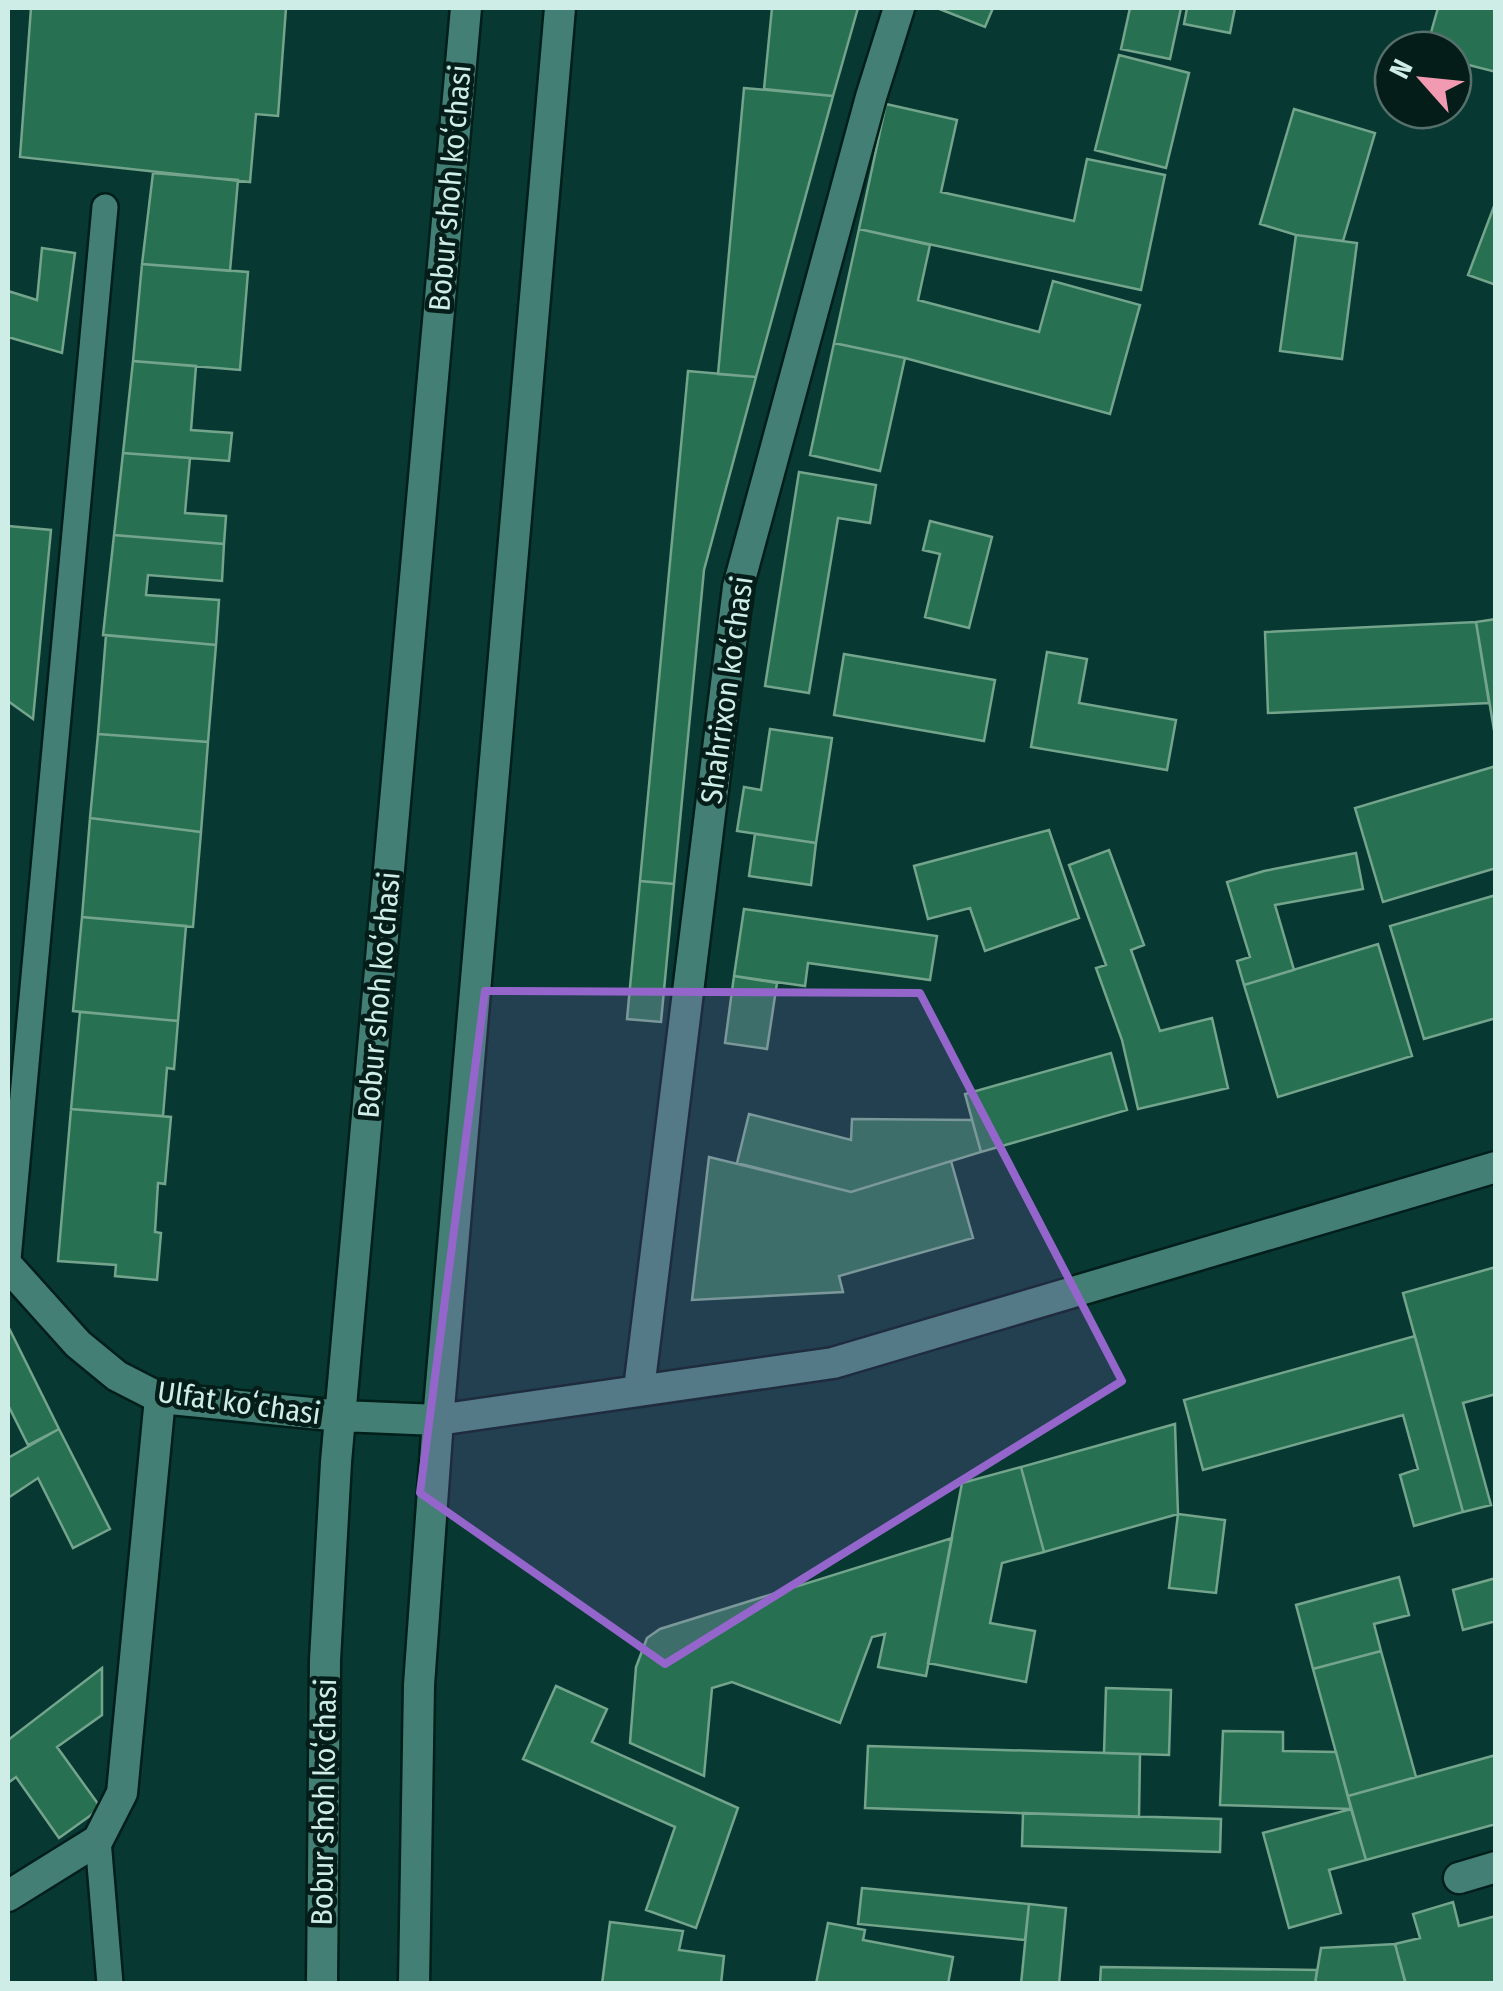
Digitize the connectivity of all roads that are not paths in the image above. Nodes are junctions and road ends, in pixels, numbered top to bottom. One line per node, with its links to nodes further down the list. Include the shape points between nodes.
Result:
1 (466, 8): 9 (main road, Bobur shoh koʻchasi)
2 (560, 8): 10 (main road)
3 (899, 8): 7 (main road, Shahrixon koʻchasi, via 738,587)
4 (105, 207): 6 (lane)
5 (1496, 1168): 7 (main road, Ulfat koʻchasi, via 833,1363)
6 (8, 1262): 8 (main road, Ulfat koʻchasi, via 78,1344 116,1376)
7 (638, 1389): 10 (main road, Ulfat koʻchasi)
8 (160, 1398): 9 (main road, Ulfat koʻchasi); 11 (main road, via 122,1792)
9 (340, 1416): 10 (main road, Ulfat koʻchasi); 16 (main road, Bobur shoh koʻchasi, via 326,1660)
10 (438, 1420): 17 (main road, via 420,1685)
11 (98, 1840): 14 (main road); 15 (lane)
12 (1496, 1867): 13 (main road)
13 (1459, 1878)
14 (8, 1896)
15 (110, 1984)
16 (322, 1984)
17 (414, 1984)

